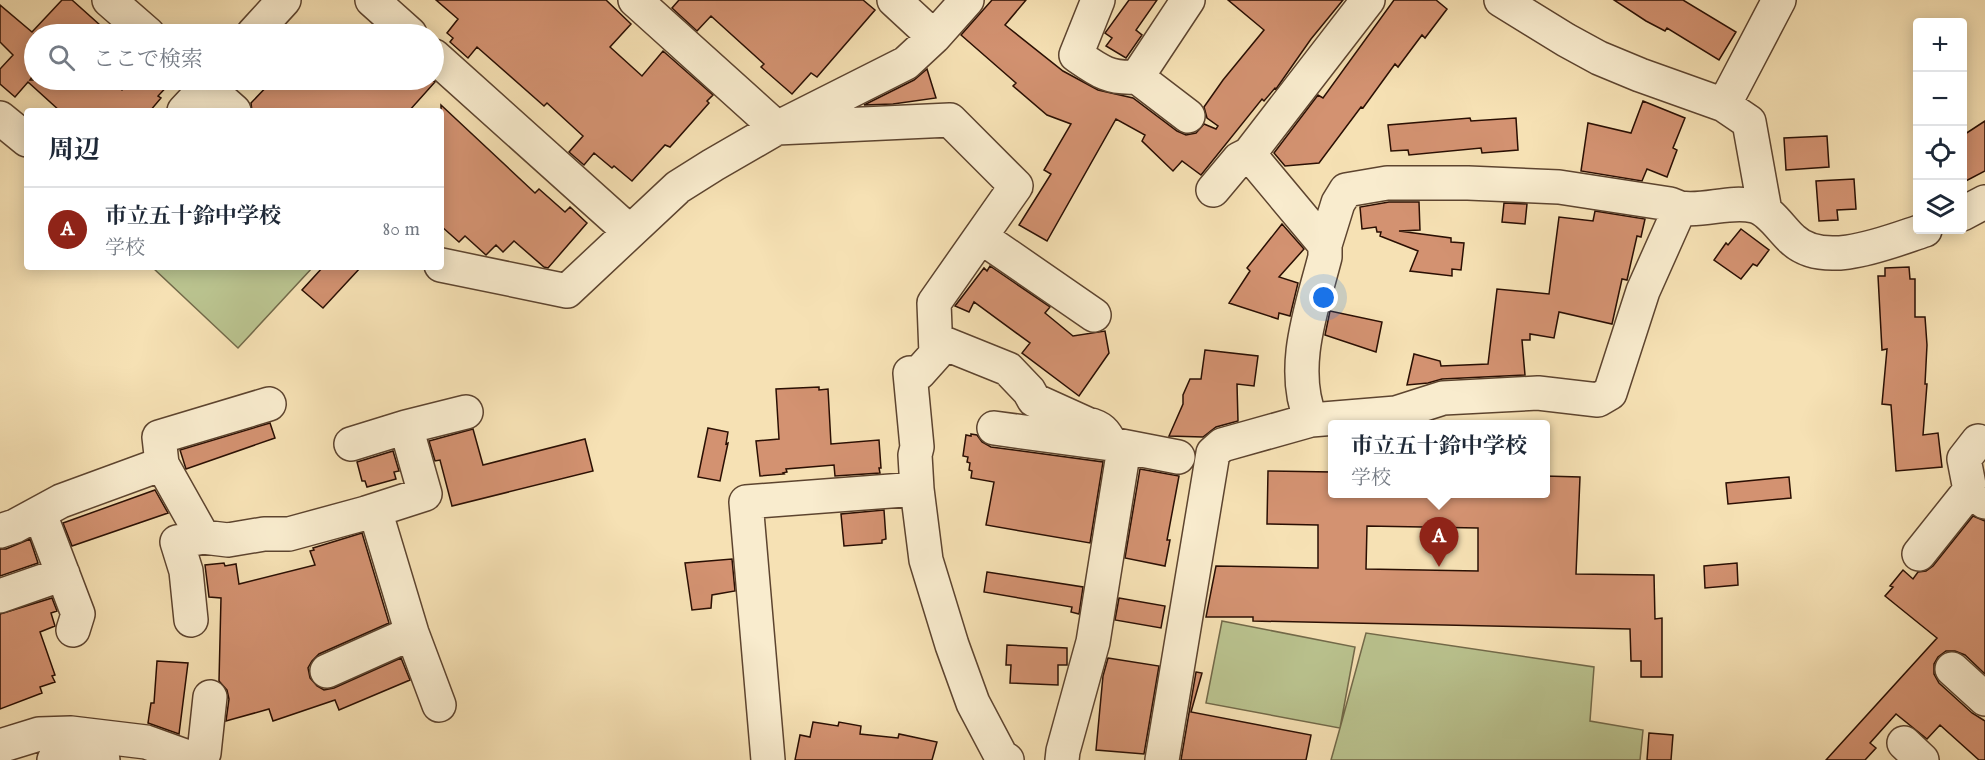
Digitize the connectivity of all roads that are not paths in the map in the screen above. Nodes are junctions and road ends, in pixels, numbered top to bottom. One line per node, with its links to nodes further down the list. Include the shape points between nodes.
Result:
1 (109, 0): 12 (street)
2 (284, 0): 13 (street)
3 (372, 0): 14 (street)
4 (634, 0): 25 (street)
5 (894, 0): 15 (street)
6 (967, 0): 15 (street)
7 (1098, 0): 17 (street, via 1076,56 1104,74)
8 (1188, 0): 17 (street)
9 (1368, 0): 27 (street)
10 (1502, 0): 20 (street, via 1599,58)
11 (1779, 0): 20 (street)
12 (137, 24)
13 (262, 24)
14 (399, 24)
15 (934, 36): 25 (street, via 906,63)
16 (444, 65): 33 (street)
17 (1137, 77): 23 (street)
18 (200, 90): 21 (street)
19 (214, 90): 22 (street)
20 (1724, 105): 31 (street, via 1749,122)
21 (186, 108)
22 (231, 108)
23 (1188, 116)
24 (0, 117): 26 (street)
25 (777, 128): 33 (street, via 678,187); 35 (street, via 950,120 1016,186)
26 (24, 137)
27 (1249, 154): 28 (street, via 1239,159); 36 (street)
28 (1213, 190)
29 (1985, 202): 32 (street)
30 (1680, 208): 31 (street, via 1742,204); 36 (street, via 1559,187 1387,183 1346,190); 42 (street, via 1643,291 1610,393 1605,397 1598,400 1538,393 1443,398 1396,413)
31 (1766, 211): 34 (street, via 1794,242 1820,253 1865,248)
32 (1967, 211)
33 (630, 232): 37 (street, via 567,291)
34 (1913, 233)
35 (981, 237): 38 (street); 39 (street, via 934,303)
36 (1325, 245): 42 (street, via 1302,353)
37 (444, 266)
38 (1094, 315)
39 (936, 340): 47 (street, via 1008,369 1034,400 1097,426); 50 (street, via 936,354 920,373 909,373)
40 (269, 404): 49 (street, via 159,437)
41 (466, 412): 43 (street)
42 (1311, 420): 74 (street, via 1222,445 1213,453)
43 (406, 427): 46 (street); 52 (street, via 425,494)
44 (994, 428): 47 (street)
45 (1978, 441): 51 (street, via 1964,459)
46 (351, 444)
47 (1118, 446): 48 (street); 73 (street, via 1093,642)
48 (1178, 457)
49 (162, 464): 53 (street, via 61,501); 55 (street)
50 (917, 489): 71 (street, via 746,502); 72 (street, via 926,560 952,645 973,703 1001,756)
51 (1978, 496): 56 (street)
52 (375, 510): 55 (street, via 289,534 228,540); 61 (street)
53 (40, 514): 54 (street); 57 (street)
54 (0, 531)
55 (203, 537): 59 (street, via 177,542 186,571)
56 (1918, 554)
57 (63, 574): 58 (street); 60 (street, via 78,614)
58 (0, 596)
59 (190, 620)
60 (73, 630)
61 (412, 633): 63 (street); 66 (street)
62 (1952, 669): 65 (street)
63 (327, 671)
64 (210, 697): 70 (street, via 204,753)
65 (1985, 699)
66 (439, 705)
67 (0, 746): 70 (street, via 39,734 71,733 146,742)
68 (63, 759): 69 (street)
69 (103, 760)
70 (197, 760)
71 (768, 760)
72 (1007, 760)
73 (1062, 760)
74 (1162, 760)

